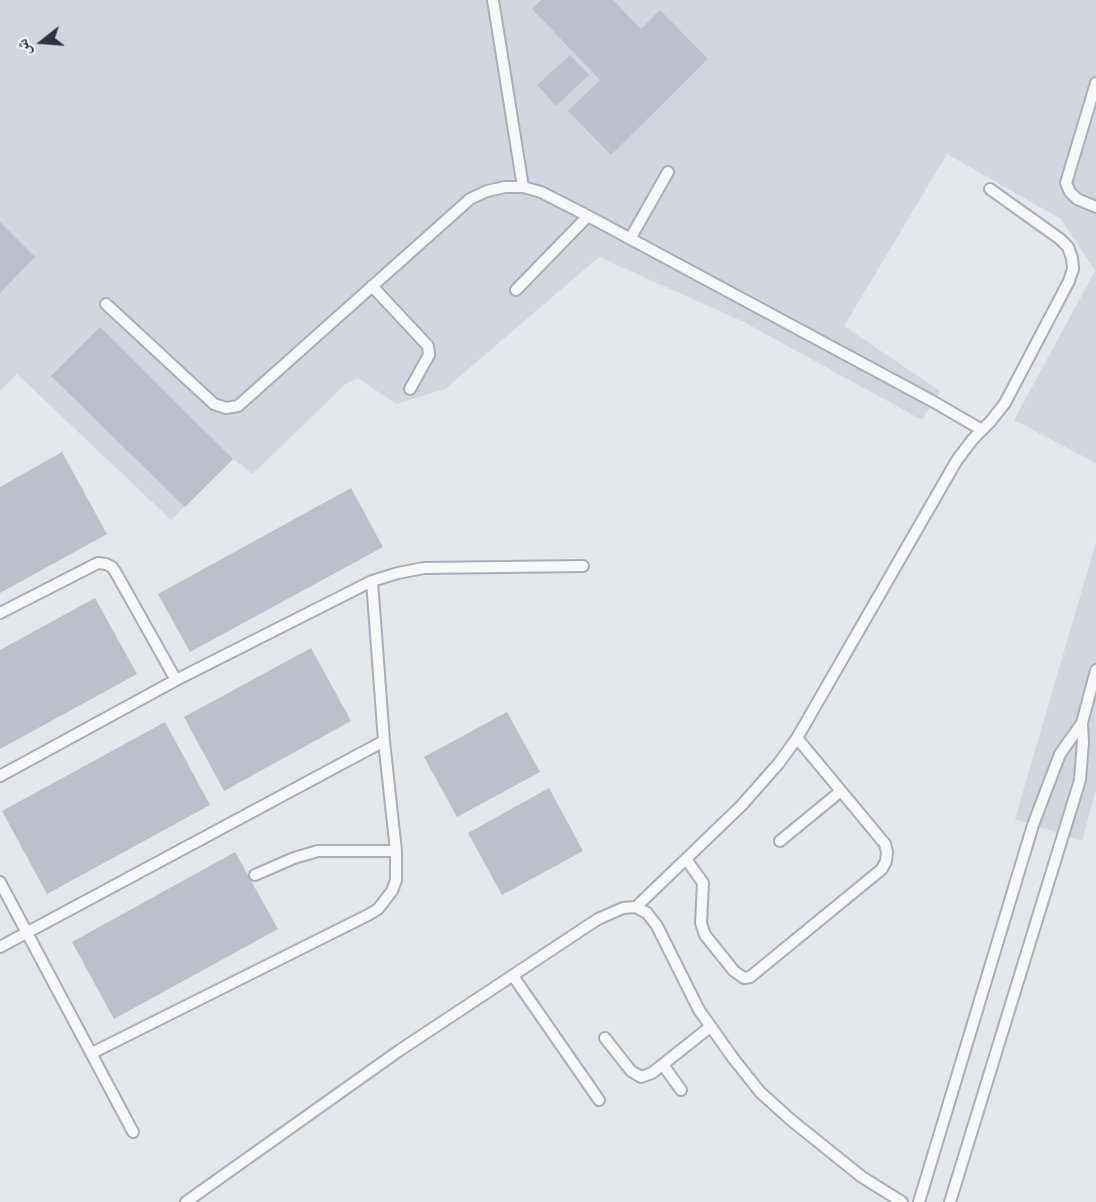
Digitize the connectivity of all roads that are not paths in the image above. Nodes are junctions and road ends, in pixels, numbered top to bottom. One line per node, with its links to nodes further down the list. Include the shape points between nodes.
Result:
1 (493, 0): 4 (lane)
2 (1096, 83): 6 (lane, via 1066,183 1077,200)
3 (668, 172): 8 (lane)
4 (523, 187): 7 (lane); 9 (lane, via 487,191 470,199)
5 (990, 189): 13 (lane, via 1060,239 1068,247 1073,269 1005,403)
6 (1096, 207)
7 (588, 216): 8 (lane); 10 (lane)
8 (630, 239): 13 (lane)
9 (372, 286): 11 (lane, via 248,398 238,406 226,408 204,396); 12 (lane, via 428,346 429,355)
10 (516, 290)
11 (106, 304)
12 (410, 389)
13 (982, 430): 20 (lane, via 957,460)
14 (583, 566): 15 (lane, via 424,568)
15 (372, 581): 18 (lane); 21 (lane)
16 (0, 613): 18 (lane, via 98,563 106,564 116,573)
17 (1096, 670): 19 (lane)
18 (176, 680): 22 (lane)
19 (1082, 723): 42 (lane, via 1060,754 1033,825); 43 (lane, via 1080,780)
20 (797, 738): 23 (lane); 26 (lane, via 760,785)
21 (384, 741): 25 (lane); 30 (lane)
22 (0, 776)
23 (841, 791): 24 (lane); 26 (lane, via 885,844 886,861 882,869 750,977 738,976 705,935 701,923 703,883)
24 (780, 841)
25 (396, 851): 27 (lane, via 318,851); 35 (lane, via 396,880 378,909)
26 (686, 859): 29 (lane)
27 (255, 875)
28 (0, 882): 30 (lane)
29 (636, 907): 32 (lane, via 609,912); 33 (lane, via 657,926)
30 (26, 932): 31 (lane); 35 (lane)
31 (0, 947)
32 (513, 976): 38 (lane); 40 (lane, via 400,1050)
33 (710, 1028): 36 (lane); 41 (lane, via 774,1106 862,1177)
34 (605, 1038): 36 (lane, via 635,1075 647,1077)
35 (92, 1053): 39 (lane)
36 (663, 1065): 37 (lane)
37 (681, 1090)
38 (599, 1100)
39 (133, 1132)
40 (186, 1202)
41 (903, 1202)
42 (920, 1202)
43 (950, 1202)

